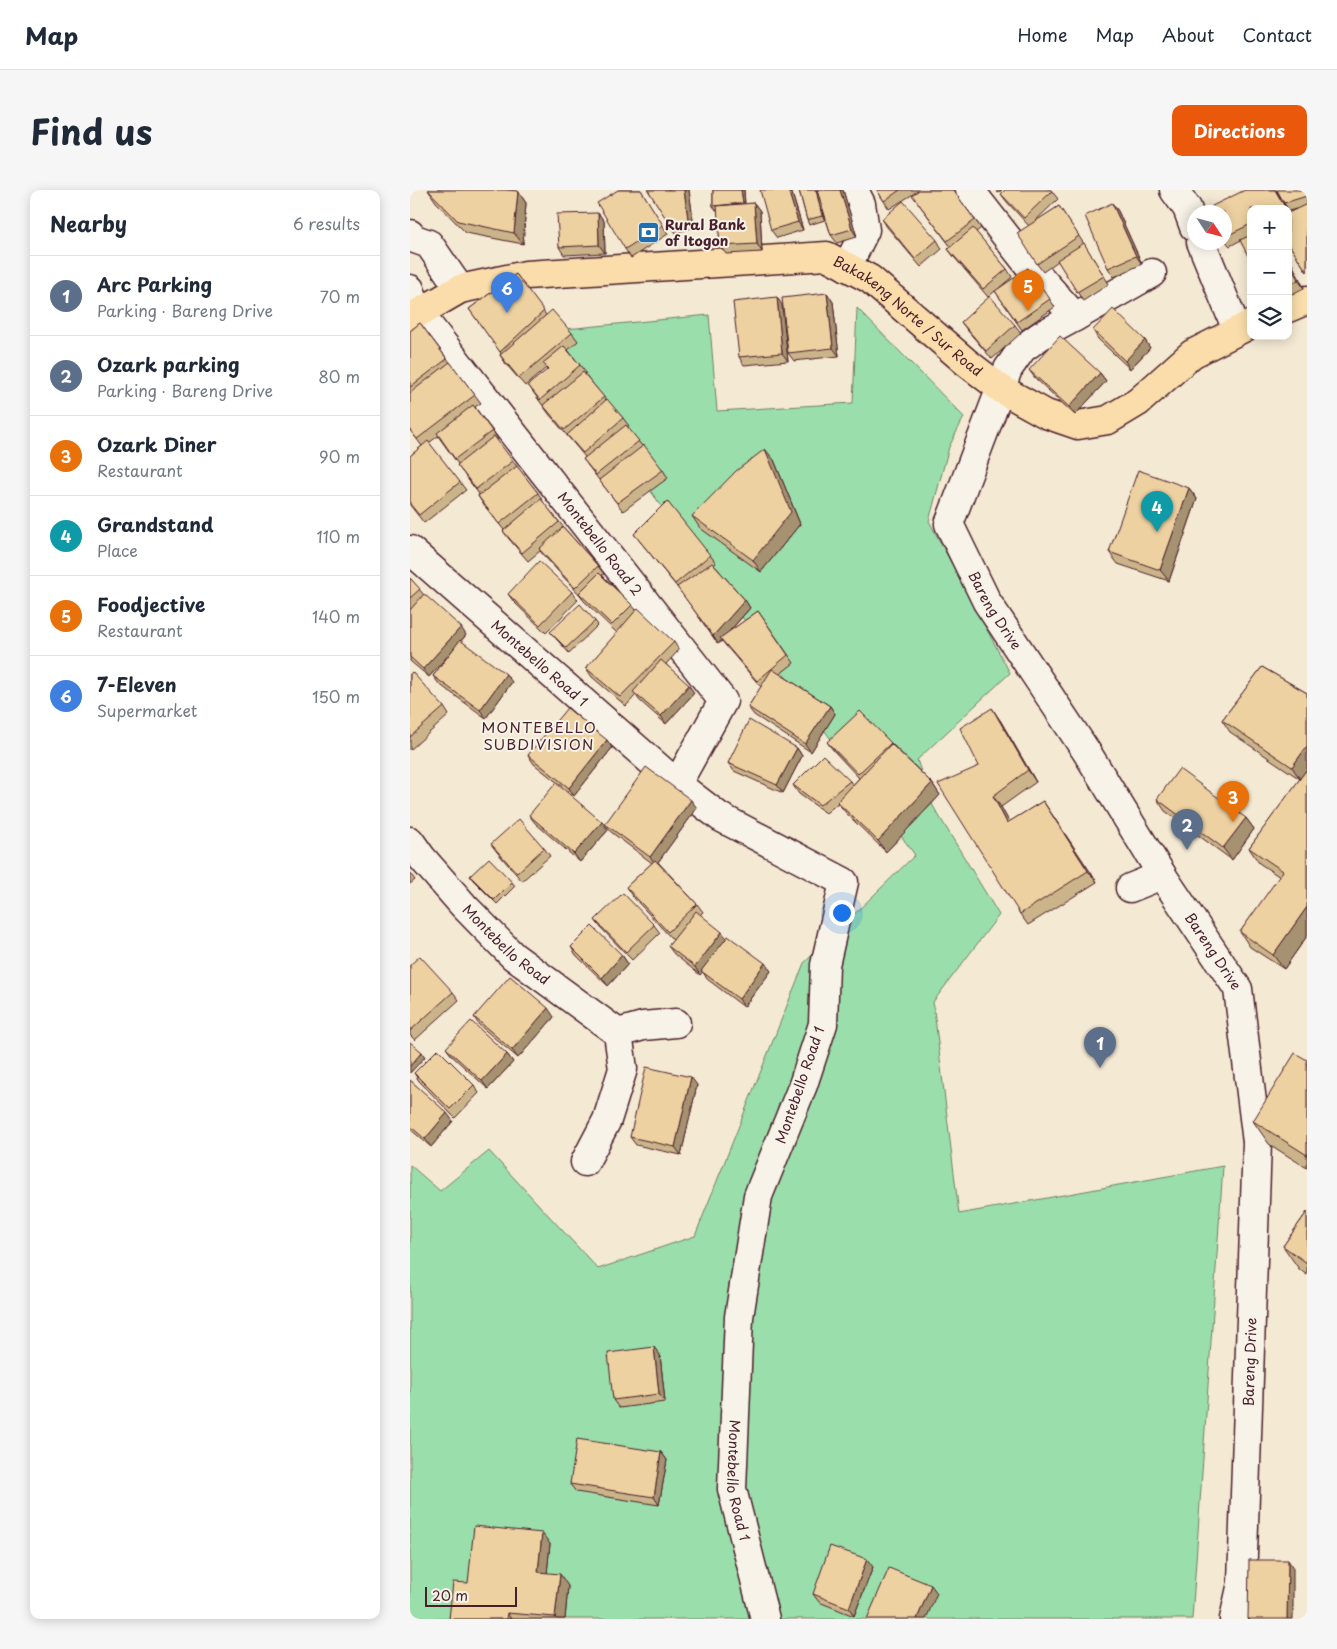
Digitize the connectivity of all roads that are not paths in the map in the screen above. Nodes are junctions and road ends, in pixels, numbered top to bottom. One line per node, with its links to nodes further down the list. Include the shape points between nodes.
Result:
1 (854, 190): 7 (street, via 861,204 865,230)
2 (970, 190): 13 (street)
3 (1174, 190): 4 (street)
4 (1187, 208)
5 (411, 239): 9 (street, via 429,244)
6 (1205, 250): 14 (street)
7 (847, 267): 9 (main road, Bakakeng Norte / Sur Road, via 827,256 526,275); 15 (main road, Bakakeng Norte / Sur Road, via 870,279)
8 (1152, 273): 13 (street, Bareng Drive)
9 (460, 289): 11 (main road, Bakakeng Norte / Sur Road)
10 (1307, 300): 12 (main road)
11 (413, 306): 17 (street, Montebello Road 2, via 723,701)
12 (1292, 306)
13 (1075, 318): 15 (street, Bareng Drive, via 1022,349 1008,368)
14 (1244, 327): 15 (main road, Bakakeng Norte / Sur Road, via 1192,354 1138,402 1108,420 1078,425 1046,414)
15 (1001, 388): 19 (street, Bareng Drive, via 949,524 987,602 1086,751)
16 (410, 550): 17 (street, Montebello Road 1)
17 (677, 784): 24 (street, Montebello Road 1, via 720,817 844,882 825,964 823,1024 803,1085 758,1196 739,1317 732,1489)
18 (410, 841): 22 (street, Montebello Road, via 464,906 513,956)
19 (1162, 875): 20 (street); 25 (street, Bareng Drive, via 1238,989 1257,1142 1242,1583)
20 (1130, 888)
21 (676, 1024): 22 (street, via 642,1026)
22 (618, 1033): 23 (street, via 623,1069 608,1120)
23 (585, 1162)
24 (765, 1619)
25 (1234, 1619)

